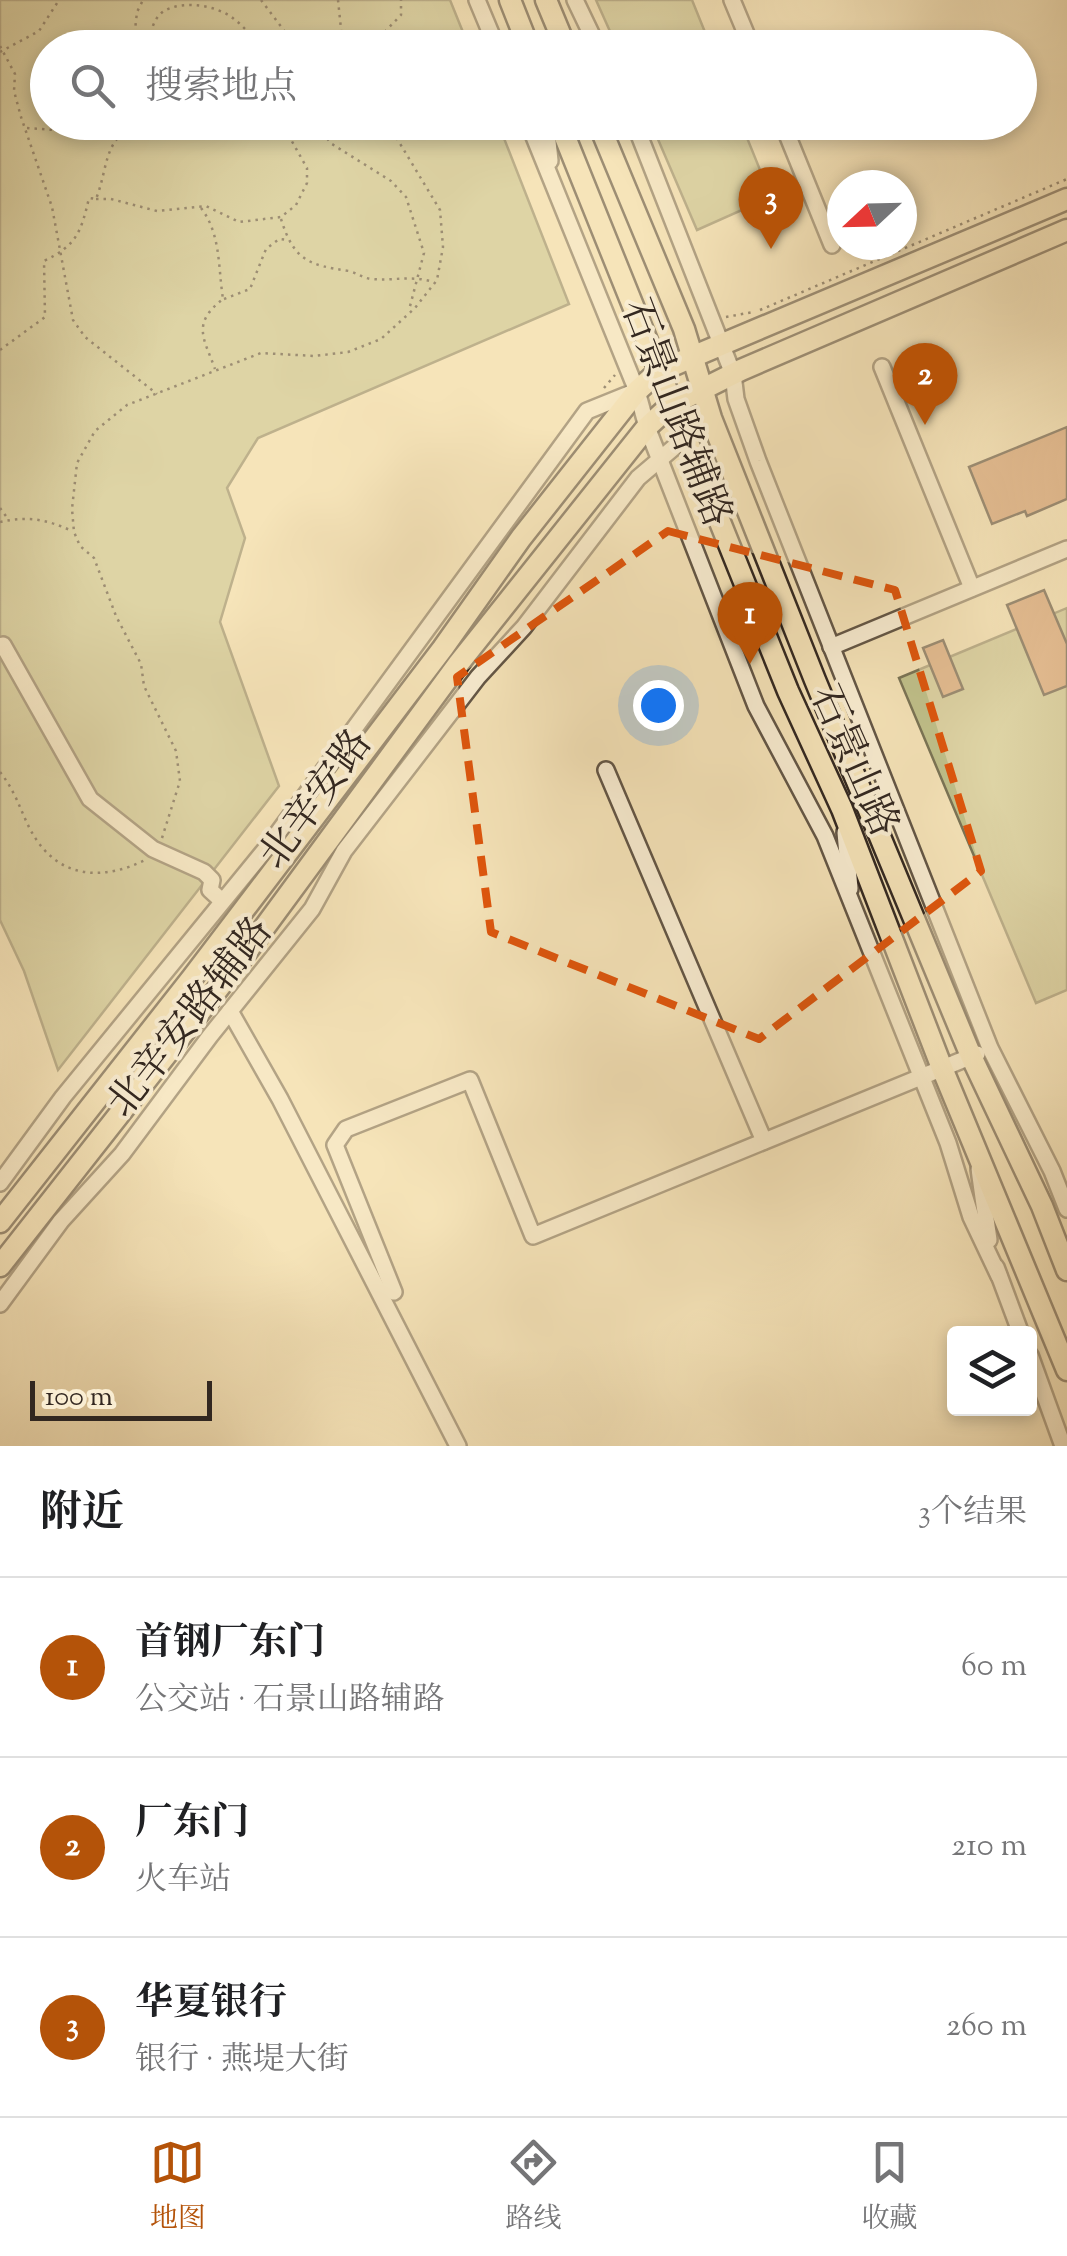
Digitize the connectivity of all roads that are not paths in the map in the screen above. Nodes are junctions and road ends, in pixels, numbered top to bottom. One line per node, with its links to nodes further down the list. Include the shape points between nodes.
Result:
1 (477, 0): 6 (street)
2 (510, 0): 7 (main road)
3 (546, 0): 8 (main road)
4 (575, 0): 9 (street)
5 (732, 0): 10 (street)
6 (490, 30)
7 (522, 30)
8 (558, 30)
9 (589, 30)
10 (744, 30)
11 (535, 140): 17 (street, 石景山路辅路)
12 (548, 140): 17 (street)
13 (566, 140): 24 (main road, 石景山路)
14 (605, 140): 22 (main road, 石景山路)
15 (641, 140): 21 (street, 石景山路辅路)
16 (789, 140): 20 (street)
17 (552, 180): 27 (street, 石景山路辅路)
18 (1067, 199): 21 (main road, 北辛安路)
19 (1067, 230): 25 (main road, 北辛安路)
20 (827, 233)
21 (721, 346): 22 (main road, 北辛安路); 25 (street, 石景山路辅路)
22 (692, 357): 24 (main road, 北辛安路); 26 (main road, 石景山路)
23 (882, 366): 33 (street)
24 (658, 372): 27 (main road, 北辛安路); 28 (main road, 石景山路)
25 (733, 374): 26 (main road, 北辛安路); 35 (street, 石景山路辅路, via 758,461)
26 (701, 389): 28 (main road, 北辛安路); 45 (main road, 石景山路, via 816,680)
27 (638, 390): 29 (street, 石景山路辅路); 40 (main road, 北辛安路); 41 (street, 北辛安路辅路, via 587,411)
28 (671, 405): 29 (main road, 北辛安路); 30 (main road, 石景山路)
29 (648, 427): 31 (street, 石景山路辅路); 37 (main road, 北辛安路)
30 (685, 438): 31 (street, 北辛安路辅路); 39 (main road, 石景山路)
31 (660, 458): 36 (street, 北辛安路辅路); 42 (street, 石景山路辅路, via 756,706)
32 (1067, 549): 33 (street)
33 (972, 588): 35 (street)
34 (3, 645): 43 (street, via 90,799 154,849 204,872)
35 (831, 647): 45 (street, 石景山路辅路)
36 (449, 716): 37 (street); 44 (street, 北辛安路辅路)
37 (387, 757): 53 (main road, 北辛安路)
38 (606, 770): 47 (street)
39 (842, 809): 42 (street); 46 (main road, 石景山路)
40 (309, 825): 41 (street); 52 (main road, 北辛安路)
41 (269, 845): 43 (street, 北辛安路辅路)
42 (850, 900): 46 (street, 石景山路辅路)
43 (222, 901): 49 (street, 北辛安路辅路)
44 (230, 1010): 51 (street, 北辛安路辅路, via 122,1154); 61 (street)
45 (980, 1052): 46 (street); 50 (street, 石景山路辅路); 54 (main road, 石景山路)
46 (932, 1072): 47 (street); 48 (main road, 石景山路); 55 (street, 石景山路辅路, via 970,1217)
47 (764, 1141): 56 (street, via 534,1236 470,1080 346,1129 336,1145)
48 (978, 1152): 55 (street, via 984,1223); 59 (main road, 石景山路)
49 (0, 1183)
50 (1067, 1209)
51 (61, 1221): 53 (street); 57 (street, 北辛安路辅路)
52 (0, 1222)
53 (0, 1269)
54 (1067, 1270)
55 (999, 1276): 58 (street)
56 (394, 1292)
57 (0, 1304)
58 (1018, 1326)
59 (1067, 1370)
60 (1037, 1374): 62 (street)
61 (458, 1446)
62 (1063, 1446)

